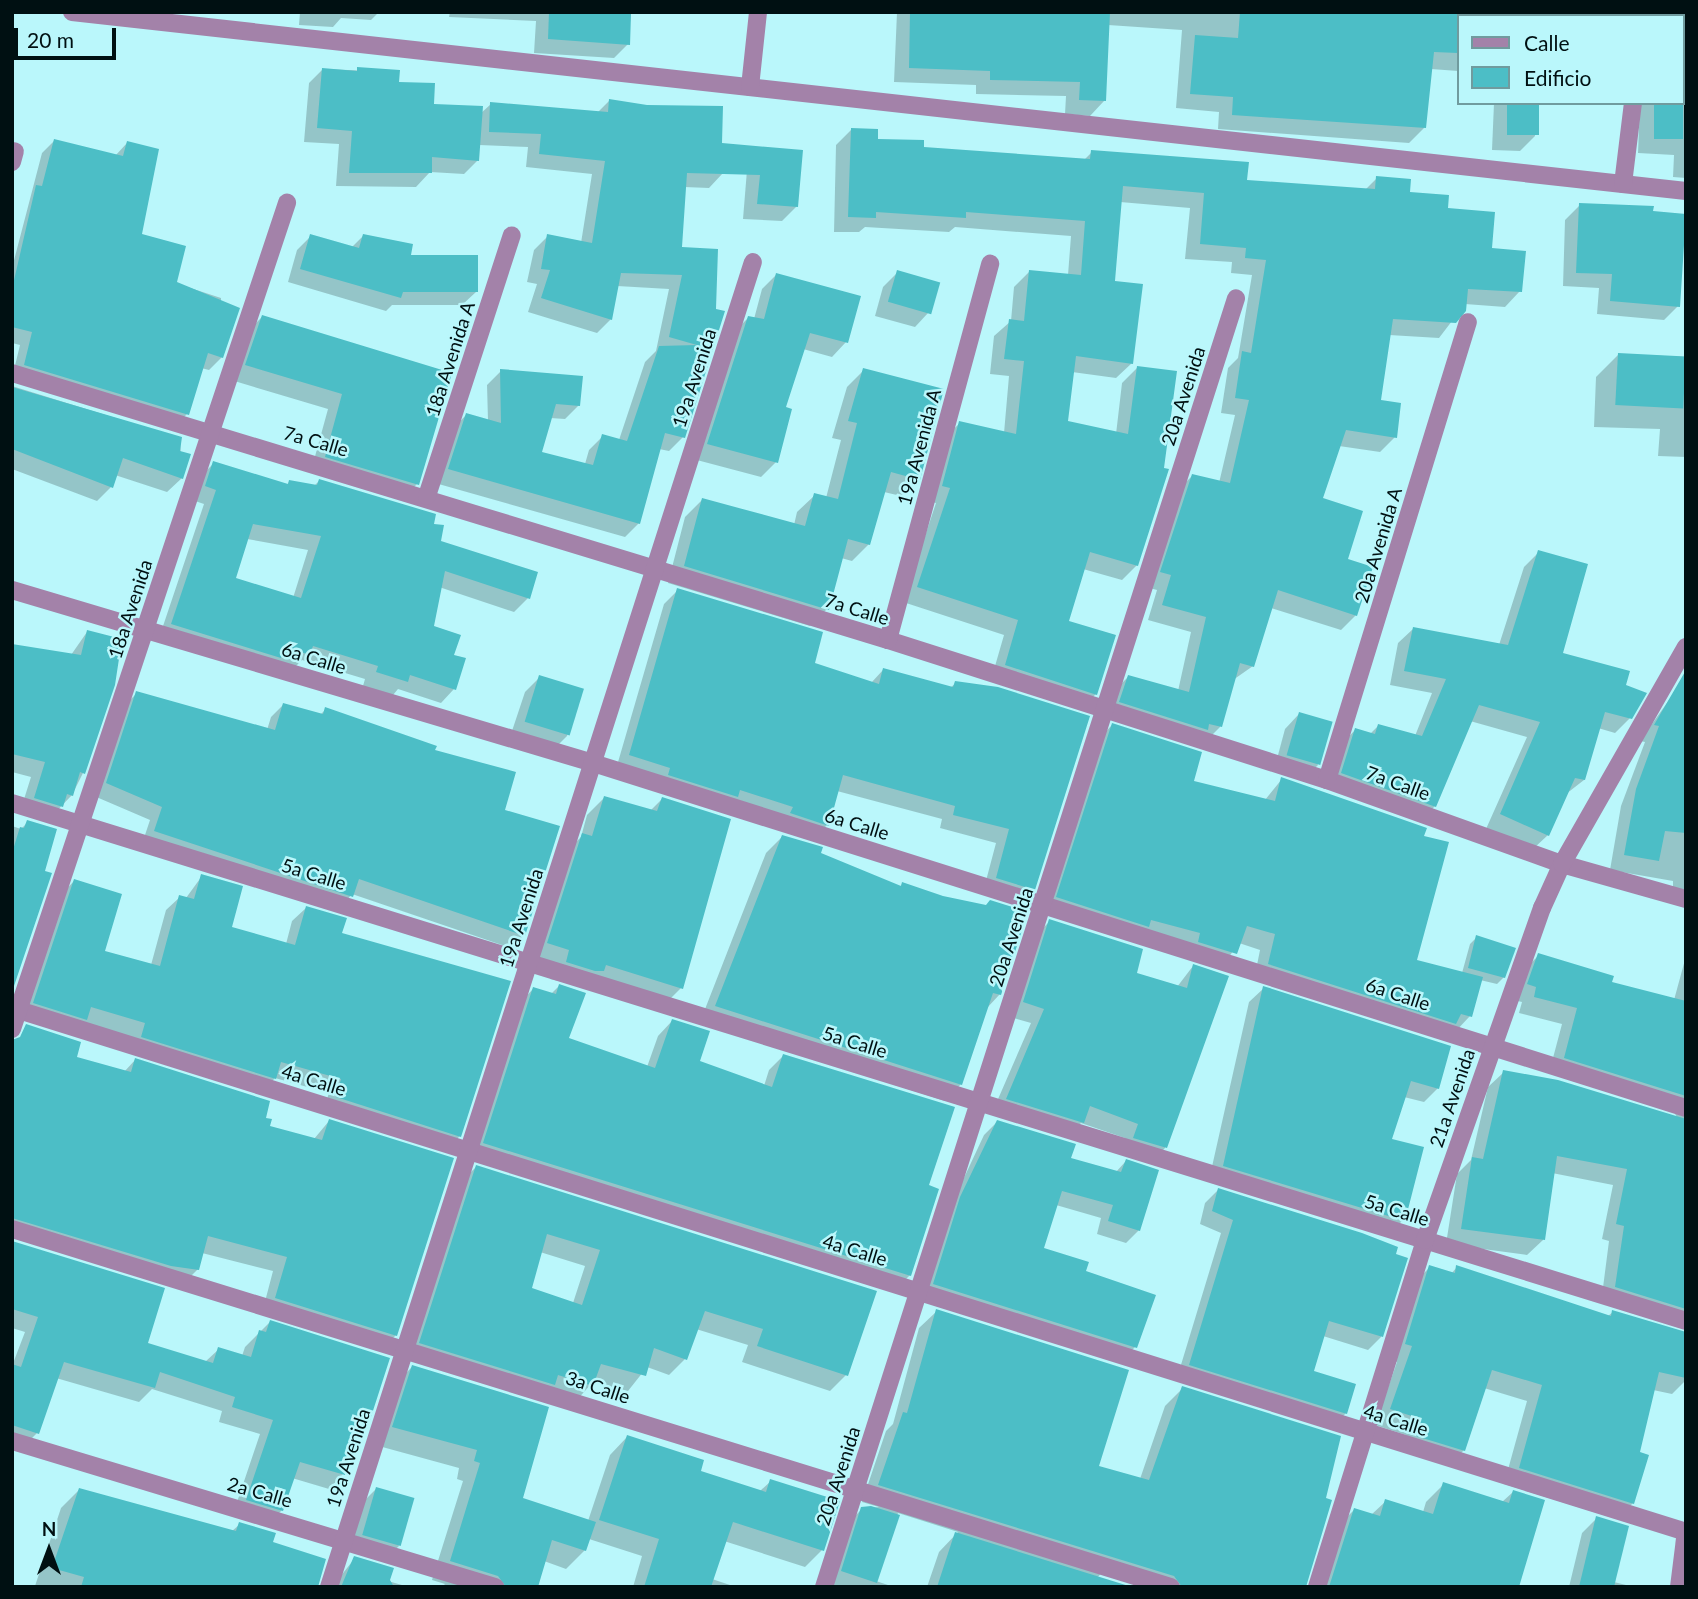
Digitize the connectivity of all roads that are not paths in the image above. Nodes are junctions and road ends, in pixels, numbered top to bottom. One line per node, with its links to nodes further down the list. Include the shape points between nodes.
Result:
1 (72, 12): 3 (street)
2 (758, 12): 3 (street)
3 (750, 87): 5 (street)
4 (1633, 105): 5 (street)
5 (1623, 184): 6 (street)
6 (1686, 191)
7 (287, 203): 14 (street, 18a Avenida)
8 (512, 235): 15 (street, 18a Avenida A)
9 (753, 262): 16 (street, 19a Avenida)
10 (990, 264): 19 (street, 19a Avenida A)
11 (1236, 298): 21 (street, 20a Avenida)
12 (1468, 321): 23 (street, 20a Avenida A)
13 (12, 373): 14 (street, 7a Calle)
14 (211, 432): 15 (street, 7a Calle); 18 (street, 18a Avenida)
15 (427, 496): 16 (street, 7a Calle)
16 (655, 569): 19 (street, 7a Calle); 22 (street, 19a Avenida)
17 (12, 590): 18 (street, 6a Calle)
18 (145, 630): 22 (street, 6a Calle); 25 (street, 18a Avenida)
19 (888, 640): 21 (street, 7a Calle)
20 (1686, 648): 26 (street, 21a Avenida)
21 (1106, 710): 23 (street, 7a Calle); 28 (street, 20a Avenida)
22 (593, 763): 28 (street, 6a Calle); 29 (street, 19a Avenida)
23 (1327, 780): 26 (street, 7a Calle)
24 (12, 803): 25 (street, 5a Calle)
25 (80, 824): 29 (street, 5a Calle); 30 (street, 18a Avenida)
26 (1562, 864): 27 (street, 7a Calle); 32 (street, 21a Avenida)
27 (1686, 898)
28 (1044, 904): 32 (street, 6a Calle); 33 (street, 20a Avenida)
29 (528, 963): 33 (street, 5a Calle); 35 (street, 19a Avenida)
30 (15, 1009): 31 (street, 18a Avenida); 35 (street, 4a Calle)
31 (12, 1028)
32 (1492, 1046): 34 (street, 6a Calle); 37 (street, 21a Avenida)
33 (980, 1102): 37 (street, 5a Calle); 38 (street, 20a Avenida)
34 (1686, 1108)
35 (468, 1150): 38 (street, 4a Calle); 40 (street, 19a Avenida)
36 (12, 1229): 40 (street, 3a Calle)
37 (1425, 1240): 39 (street, 5a Calle); 41 (street, 21a Avenida)
38 (919, 1292): 41 (street, 4a Calle); 43 (street, 20a Avenida)
39 (1686, 1321)
40 (405, 1349): 43 (street, 3a Calle); 45 (street, 19a Avenida)
41 (1363, 1431): 44 (street, 4a Calle); 50 (street, 21a Avenida)
42 (12, 1441): 45 (street, 2a Calle)
43 (855, 1490): 48 (street, 20a Avenida); 49 (street, 3a Calle)
44 (1686, 1532): 51 (street)
45 (345, 1539): 46 (street, 19a Avenida); 47 (street, 2a Calle)
46 (329, 1587)
47 (495, 1587)
48 (824, 1587)
49 (1171, 1587)
50 (1317, 1587)
51 (1679, 1587)

